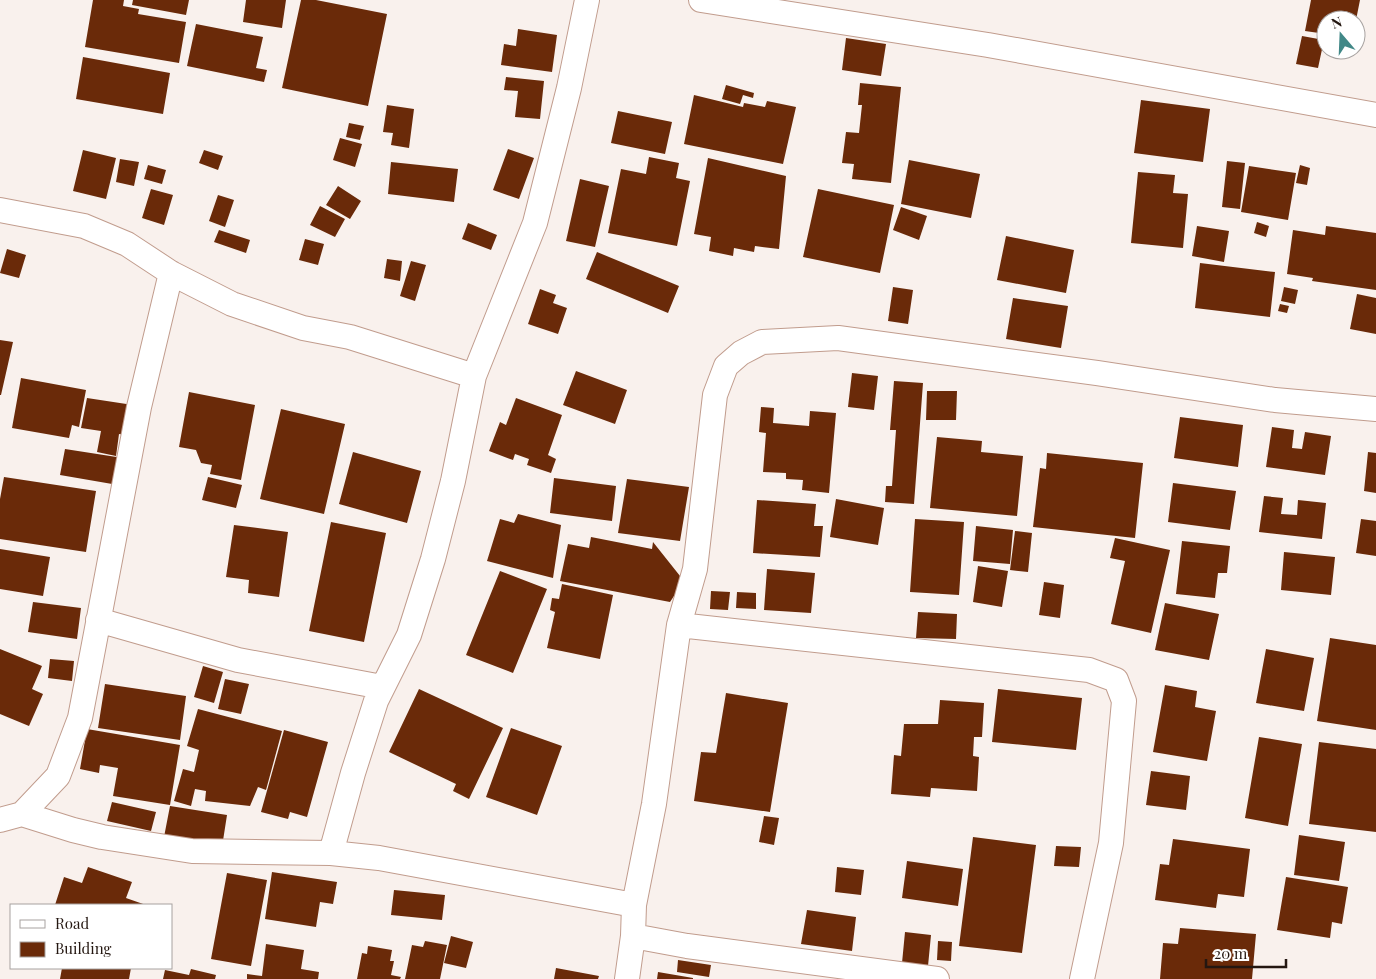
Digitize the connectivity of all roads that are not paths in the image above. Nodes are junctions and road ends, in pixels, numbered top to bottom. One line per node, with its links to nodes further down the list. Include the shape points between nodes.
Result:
1 (587, 0): 6 (street, via 535,223)
2 (701, 0): 3 (street, via 988,45)
3 (1376, 115)
4 (0, 210): 5 (street, via 84,226 127,244)
5 (172, 273): 6 (street, via 240,306 303,328 350,337); 8 (street, via 139,407)
6 (474, 376): 10 (street, via 433,559 408,634)
7 (1376, 409): 9 (street, via 1275,400 838,338 762,342 726,366 715,395 695,569)
8 (98, 620): 10 (street, via 238,660); 11 (street, via 80,718 58,776)
9 (679, 624): 13 (street, via 654,804); 17 (street, via 1089,670 1116,680 1124,701 1111,843)
10 (382, 687): 12 (street)
11 (11, 817): 12 (street, via 192,851)
12 (331, 852): 13 (street)
13 (634, 904): 14 (street)
14 (633, 936): 15 (street); 16 (street)
15 (626, 979)
16 (937, 979)
17 (1082, 979)

